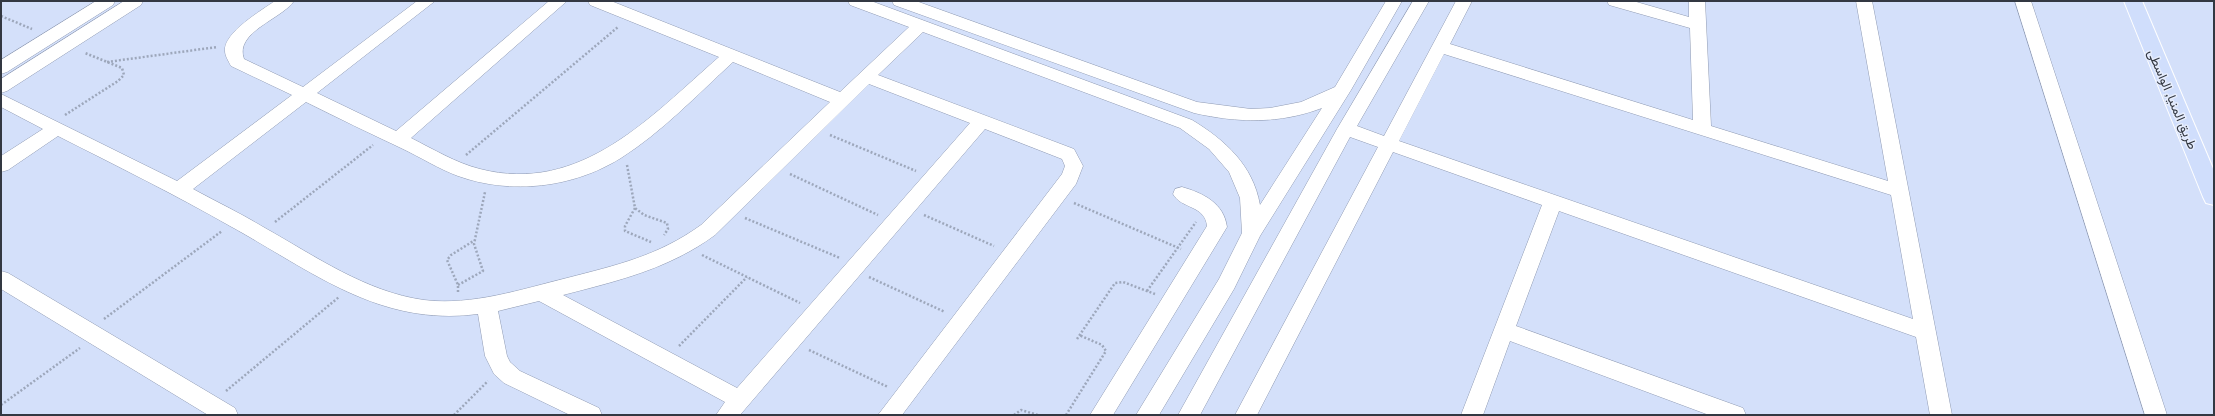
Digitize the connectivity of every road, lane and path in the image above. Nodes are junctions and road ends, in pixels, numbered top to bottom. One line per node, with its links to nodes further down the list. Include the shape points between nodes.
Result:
1 (107, 1): 21 (street)
2 (135, 1): 23 (street)
3 (286, 1): 22 (street, via 245,31)
4 (427, 1): 31 (street)
5 (559, 1): 39 (street)
6 (596, 1): 17 (street)
7 (856, 1): 19 (street)
8 (900, 1): 30 (street, via 1214,112 1254,116 1281,114 1312,106)
9 (1394, 1): 30 (street)
10 (1421, 1): 37 (street)
11 (1464, 1): 24 (street)
12 (1615, 1): 20 (street)
13 (1697, 1): 20 (street)
14 (1864, 1): 48 (street)
15 (2024, 1): 106 (street)
16 (2133, 1): 51 (main road, طريق المنيا, الواسطى)
17 (632, 15): 25 (street); 43 (path)
18 (1, 16): 21 (path)
19 (920, 25): 28 (street); 59 (street, via 1186,124 1202,133 1228,157 1246,185 1251,201)
20 (1698, 25): 38 (street)
21 (50, 37): 27 (street)
22 (235, 44): 26 (path); 31 (street, via 234,56 237,62)
23 (66, 46): 26 (path); 29 (street)
24 (1440, 47): 38 (street); 40 (street)
25 (731, 55): 33 (street); 41 (street)
26 (106, 62): 35 (path, via 124,70 121,78)
27 (1, 68)
28 (866, 77): 33 (street); 34 (street)
29 (1, 87)
30 (1342, 90): 59 (street)
31 (305, 94): 39 (street); 47 (street)
32 (1, 100): 35 (street)
33 (843, 100): 36 (street)
34 (982, 121): 46 (street); 50 (street, via 1068,154 1074,161 1075,171)
35 (54, 126): 42 (street); 47 (street)
36 (813, 128): 44 (street); 46 (path)
37 (1346, 129): 40 (street); 101 (street)
38 (1702, 129): 48 (street)
39 (393, 136): 43 (street); 60 (path)
40 (1389, 144): 52 (street); 102 (street)
41 (623, 147): 45 (street, via 597,163 559,175 522,180); 54 (path)
42 (1, 165)
43 (454, 166): 45 (street)
44 (773, 167): 56 (street); 58 (path)
45 (488, 178): 61 (path)
46 (933, 178): 55 (street)
47 (179, 190): 57 (street)
48 (1899, 191): 80 (street)
49 (1182, 194): 53 (street)
50 (1055, 196): 63 (path); 65 (street)
51 (2214, 197)
52 (1553, 201): 79 (street); 80 (street)
53 (1207, 206): 63 (path); 66 (street, via 1214,214 1217,228)
54 (635, 208): 62 (path, via 625,231); 62 (path, via 644,215 668,225 668,229)
55 (908, 208): 58 (street); 65 (path)
56 (728, 211): 64 (street, via 708,230); 67 (path)
57 (236, 220): 60 (street); 81 (path)
58 (894, 223): 67 (street)
59 (1252, 233): 100 (street, via 1227,283)
60 (260, 234): 71 (street)
61 (475, 240): 70 (path, via 474,247 483,271); 70 (path, via 447,260)
62 (656, 244): 64 (path)
63 (1178, 248): 66 (path); 72 (path)
64 (679, 251): 68 (path); 73 (street, via 629,271)
65 (1011, 254): 78 (street)
66 (1200, 256): 74 (street)
67 (856, 268): 77 (street); 78 (path)
68 (747, 277): 77 (path); 85 (path)
69 (1, 279): 81 (street)
70 (458, 285): 76 (path)
71 (353, 286): 76 (street, via 397,303 425,308); 88 (path)
72 (1147, 291): 74 (path); 82 (path, via 1123,282 1115,283)
73 (540, 292): 75 (street); 85 (street)
74 (1172, 301): 99 (street)
75 (487, 305): 76 (street); 86 (street, via 493,342)
76 (456, 308)
77 (818, 311): 84 (street)
78 (961, 320): 87 (street)
79 (1504, 330): 91 (street); 103 (street)
80 (1926, 332): 105 (street)
81 (92, 334): 88 (street); 89 (path)
82 (1079, 335): 83 (path); 98 (path, via 1102,345 1106,351)
83 (1077, 339)
84 (791, 342): 87 (path); 90 (street)
85 (666, 360): 90 (street)
86 (502, 368): 93 (path); 94 (street, via 512,377)
87 (904, 395): 95 (street)
88 (210, 404): 92 (street)
89 (1, 405)
90 (734, 408)
91 (1713, 411): 104 (street)
92 (227, 415)
93 (454, 415)
94 (591, 415)
95 (889, 415)
96 (1014, 415): 97 (path, via 1025,410)
97 (1038, 415)
98 (1066, 415)
99 (1101, 415)
100 (1147, 415)
101 (1189, 415)
102 (1246, 415)
103 (1472, 415)
104 (1735, 415)
105 (1941, 415)
106 (2156, 415)

